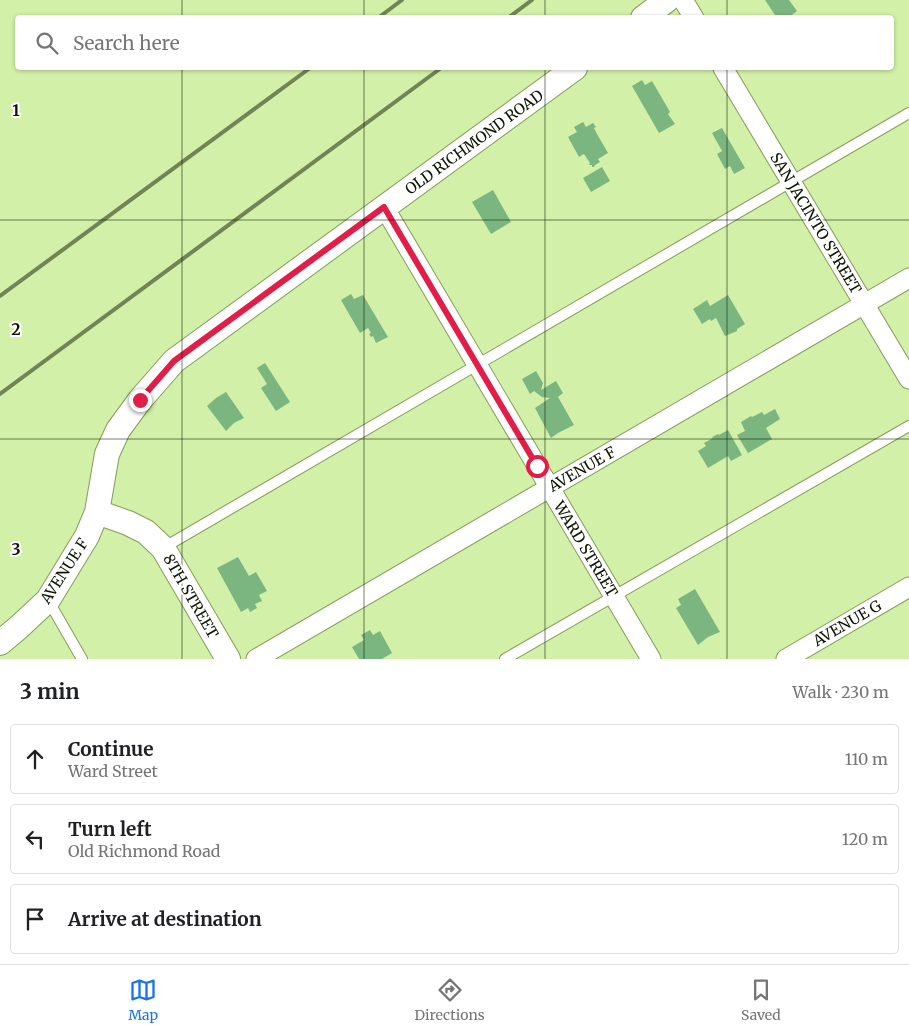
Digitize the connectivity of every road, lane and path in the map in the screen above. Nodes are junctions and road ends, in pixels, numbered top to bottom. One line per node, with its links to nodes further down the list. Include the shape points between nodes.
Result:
1 (667, 0): 3 (street)
2 (683, 0): 4 (street)
3 (647, 15)
4 (692, 15)
5 (572, 70): 9 (street, OLD RICHMOND ROAD)
6 (724, 70): 8 (street, SAN JACINTO STREET)
7 (909, 113): 8 (lane)
8 (791, 181): 11 (street, SAN JACINTO STREET); 12 (lane)
9 (384, 207): 12 (street, WARD STREET); 16 (street, OLD RICHMOND ROAD, via 174,361 118,430 107,454)
10 (909, 278): 11 (street, AVENUE F)
11 (864, 304): 13 (street, SAN JACINTO STREET); 15 (street, AVENUE F)
12 (477, 364): 15 (street, WARD STREET); 17 (lane)
13 (909, 379)
14 (909, 426): 19 (lane)
15 (550, 488): 19 (street, WARD STREET); 24 (street, AVENUE F)
16 (97, 512): 17 (street, 8TH STREET, via 146,532); 20 (street, AVENUE F, via 87,536)
17 (163, 548): 23 (street, 8TH STREET)
18 (909, 587): 27 (street, AVENUE G)
19 (614, 596): 25 (lane); 26 (street, WARD STREET)
20 (48, 600): 21 (street, AVENUE F); 22 (lane)
21 (0, 643)
22 (82, 659)
23 (228, 659)
24 (256, 659)
25 (505, 659)
26 (651, 659)
27 (786, 659)

